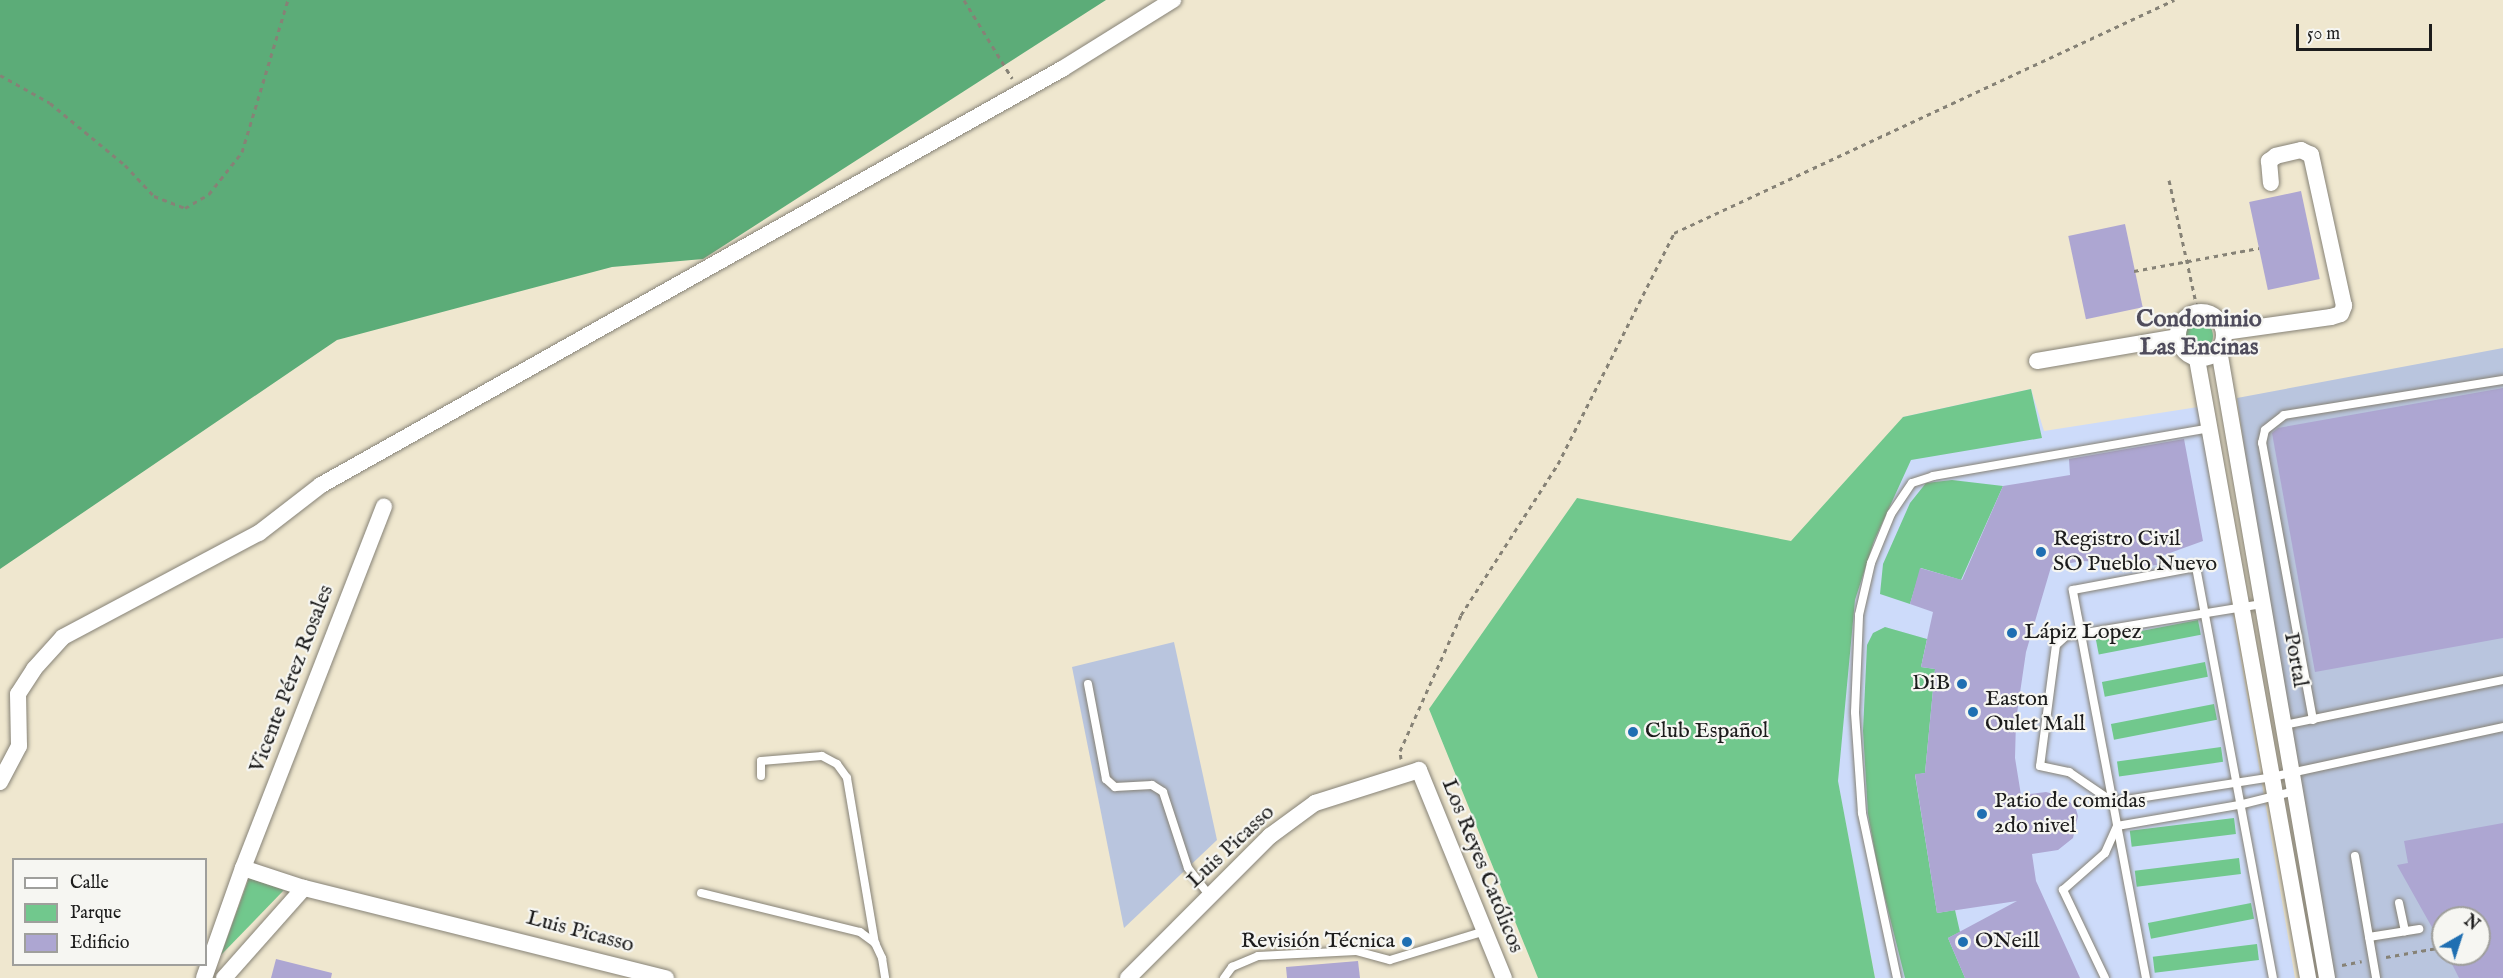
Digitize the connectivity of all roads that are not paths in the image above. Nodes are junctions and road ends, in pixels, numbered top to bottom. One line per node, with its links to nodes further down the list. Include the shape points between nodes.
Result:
1 (1173, 0): 24 (street, via 1020,92 321,485 259,533 63,637 18,694 19,746)
2 (2271, 183): 3 (street, via 2269,161 2301,150 2310,155 2344,306 2341,314)
3 (2224, 332): 4 (street, via 2212,315 2198,312 2185,318); 5 (street, Portal)
4 (2177, 337): 6 (street, via 2185,353); 7 (street)
5 (2219, 350): 6 (street, via 2211,357); 11 (street, Portal)
6 (2197, 359): 9 (street, Portal)
7 (2037, 361)
8 (2503, 380): 17 (lane, via 2284,416 2265,430 2262,443)
9 (2211, 428): 12 (street, Portal); 49 (lane, via 1933,476 1912,483 1891,513 1871,563 1859,615 1855,712 1862,813)
10 (384, 506): 32 (street, Vicente Pérez Rosales)
11 (2262, 604): 12 (lane); 18 (street, Portal)
12 (2242, 607): 13 (lane); 23 (street, Portal)
13 (2204, 612): 14 (lane); 14 (lane, via 2196,567 2073,590); 25 (lane)
14 (2084, 631): 28 (lane); 28 (lane, via 2066,636 2055,645 2040,766 2069,772)
15 (2503, 680): 17 (lane)
16 (1088, 684): 35 (lane, via 1106,779 1115,787 1152,785 1163,792 1188,867)
17 (2313, 720): 18 (lane)
18 (2284, 725): 21 (street, Portal)
19 (2503, 727): 21 (lane)
20 (1419, 770): 35 (street, Luis Picasso, via 1315,803 1270,836); 38 (street, Los Reyes Católicos)
21 (2292, 773): 23 (lane); 26 (street, Portal)
22 (761, 776): 41 (lane, via 762,761 822,756 837,764 847,778)
23 (2272, 777): 25 (lane); 27 (street, Portal)
24 (0, 782)
25 (2235, 782): 28 (lane); 29 (lane)
26 (2295, 791): 27 (lane); 54 (street, Portal)
27 (2275, 795): 29 (lane); 53 (street, Portal)
28 (2114, 802): 30 (lane)
29 (2239, 806): 30 (lane); 52 (lane)
30 (2117, 826): 50 (lane, via 2106,854 2063,890); 51 (lane)
31 (2355, 856): 40 (lane)
32 (243, 868): 33 (street); 42 (street, Vicente Pérez Rosales)
33 (304, 888): 43 (street); 44 (street, Luis Picasso)
34 (701, 893): 41 (lane, via 861,932)
35 (1210, 896): 46 (street, Luis Picasso)
36 (2399, 903): 39 (lane)
37 (2419, 929): 39 (lane)
38 (1485, 931): 47 (lane, via 1390,960 1356,951 1258,956 1232,967); 48 (street, Los Reyes Católicos)
39 (2405, 931): 40 (lane)
40 (2369, 937): 55 (lane)
41 (875, 943): 45 (lane)
42 (204, 978)
43 (224, 978)
44 (666, 978)
45 (885, 978)
46 (1128, 978)
47 (1224, 978)
48 (1504, 978)
49 (1897, 978)
50 (2104, 978)
51 (2146, 978)
52 (2273, 978)
53 (2308, 978)
54 (2327, 978)
55 (2376, 978)

